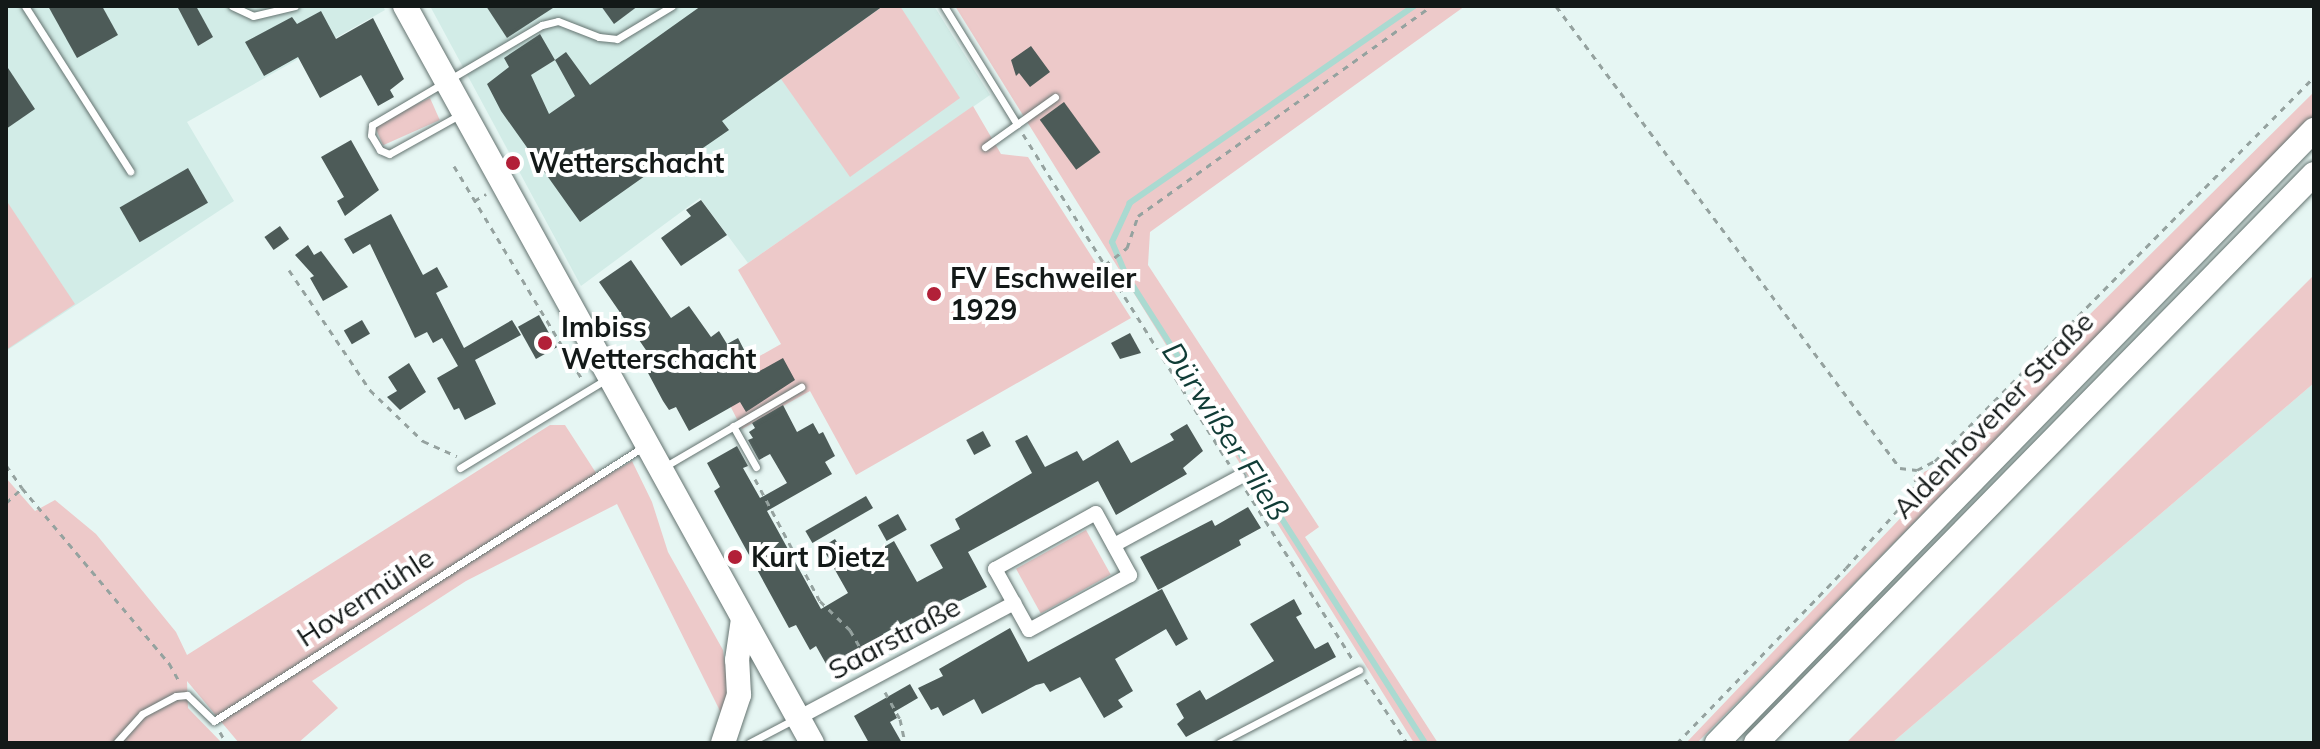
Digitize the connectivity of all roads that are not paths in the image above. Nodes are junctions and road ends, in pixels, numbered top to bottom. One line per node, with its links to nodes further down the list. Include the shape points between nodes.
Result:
1 (25, 6): 13 (lane)
2 (232, 6): 3 (lane, via 253,16)
3 (295, 6)
4 (405, 6): 7 (main road)
5 (672, 6): 7 (lane, via 617,39 550,22)
6 (944, 6): 10 (lane)
7 (446, 81): 9 (main road); 9 (lane, via 372,125 374,143 384,154 393,153)
8 (1055, 97): 10 (lane)
9 (464, 112): 15 (main road)
10 (1017, 124): 12 (lane)
11 (2314, 130): 33 (main road, Aldenhovener Straße)
12 (985, 147)
13 (130, 171)
14 (2314, 174): 34 (main road, Aldenhovener Straße)
15 (610, 376): 18 (main road); 20 (lane)
16 (801, 387): 17 (lane)
17 (733, 426): 19 (lane); 21 (lane)
18 (648, 444): 21 (main road); 28 (lane, Hovermühle, via 214,721 187,695 176,696 142,714)
19 (756, 467)
20 (460, 468)
21 (662, 468): 25 (main road)
22 (1238, 478): 23 (street)
23 (1114, 545): 24 (street, via 1130,575 1029,630); 24 (street, via 1096,513 995,569)
24 (1014, 603): 27 (street, Saarstraße)
25 (743, 619): 27 (main road); 29 (main road, via 739,695)
26 (1359, 670): 32 (lane)
27 (798, 718): 30 (lane); 31 (main road)
28 (116, 743)
29 (723, 743)
30 (749, 743)
31 (812, 743)
32 (1219, 743)
33 (1717, 743)
34 (1756, 743)

